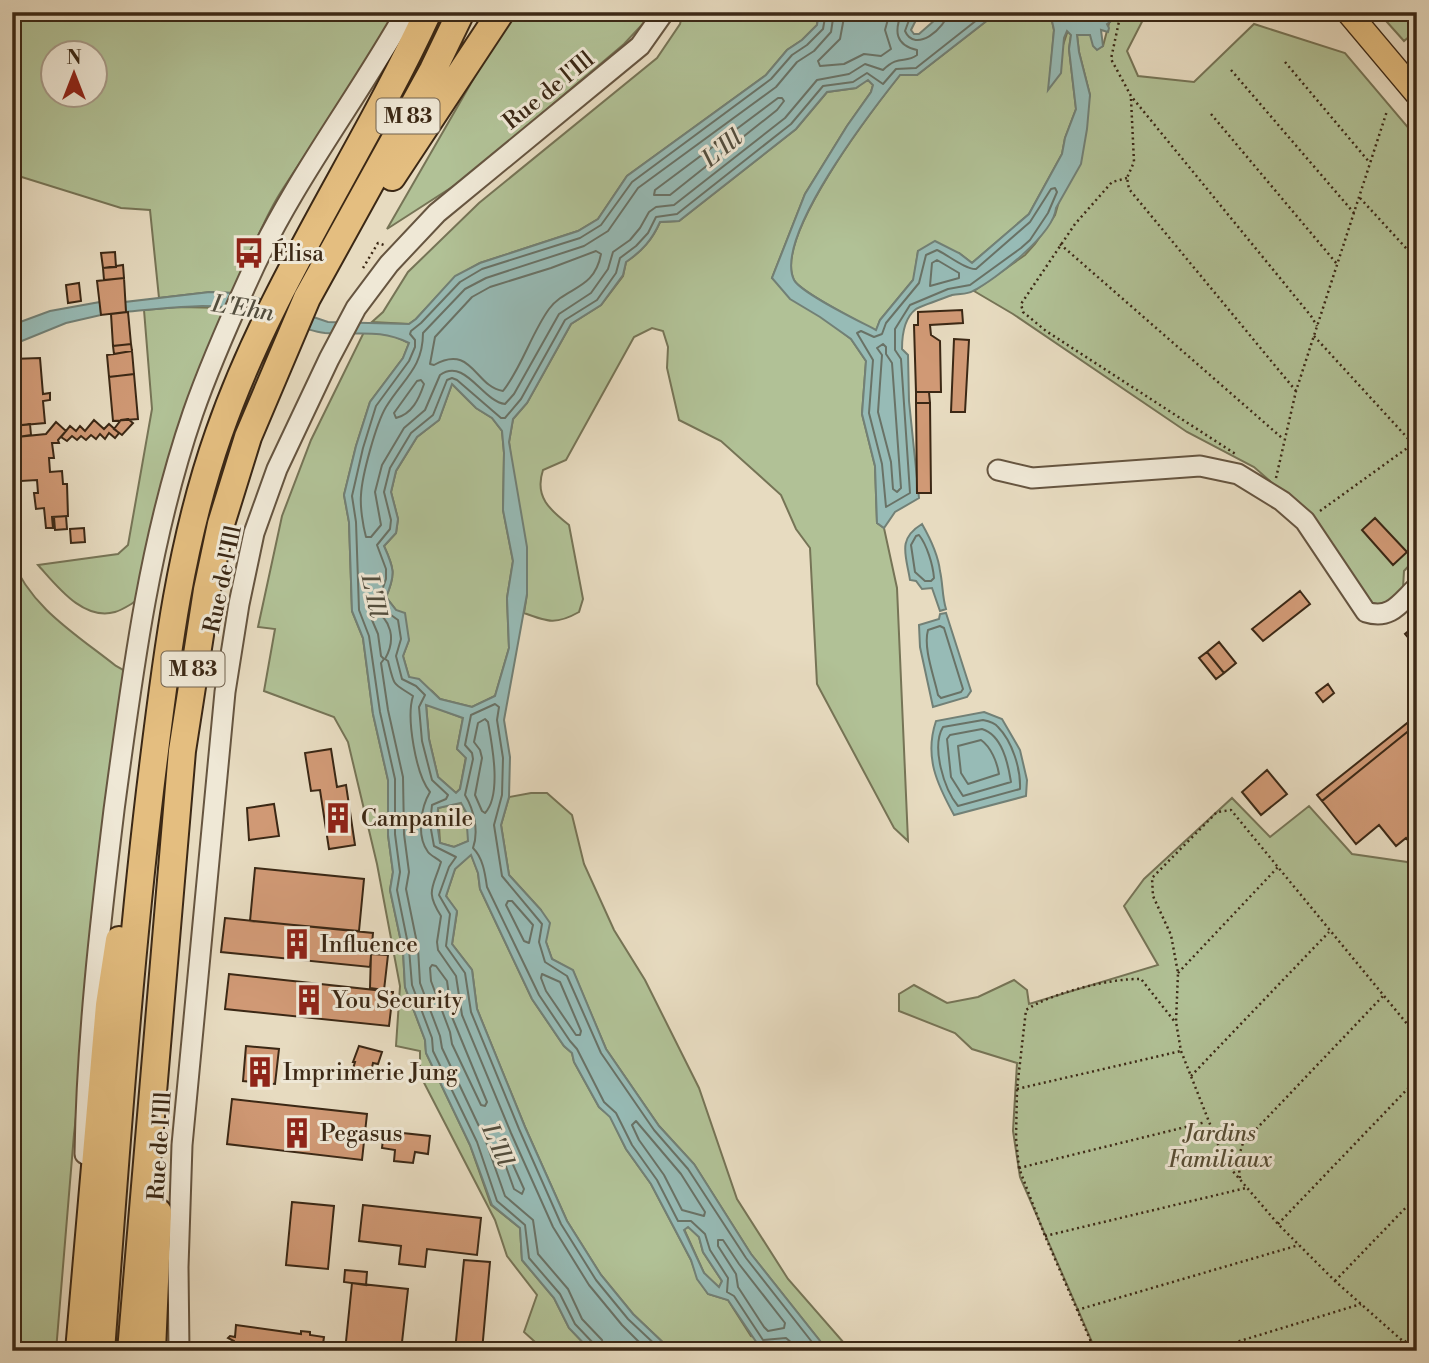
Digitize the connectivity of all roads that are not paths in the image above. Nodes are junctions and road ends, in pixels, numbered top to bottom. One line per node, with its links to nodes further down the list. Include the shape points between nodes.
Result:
1 (405, 12): 13 (street, via 281,213 250,275 193,413 165,510 133,664 110,846 87,1068 84,1180)
2 (428, 12): 11 (highway, M 83, via 393,85 282,285 219,432 189,538 170,634)
3 (461, 12): 8 (highway, M 83)
4 (501, 12): 8 (highway, via 379,197)
5 (664, 12): 17 (street, Rue de l'Ill, via 640,46 437,213 388,264 356,308 277,469 254,533 225,692 182,1145)
6 (1348, 12): 7 (main road)
7 (1417, 94)
8 (351, 217): 12 (highway, M 83, via 285,345 247,437 221,524 182,751)
9 (998, 470): 10 (street, via 1032,478 1200,466 1238,474 1306,521 1366,612 1390,613)
10 (1417, 587)
11 (144, 843): 13 (highway, via 130,860 109,1005); 14 (highway, M 83)
12 (159, 1005): 15 (highway, M 83); 16 (highway, via 169,1039)
13 (90, 1216): 14 (highway)
14 (84, 1349)
15 (131, 1351)
16 (152, 1351)
17 (179, 1351)

